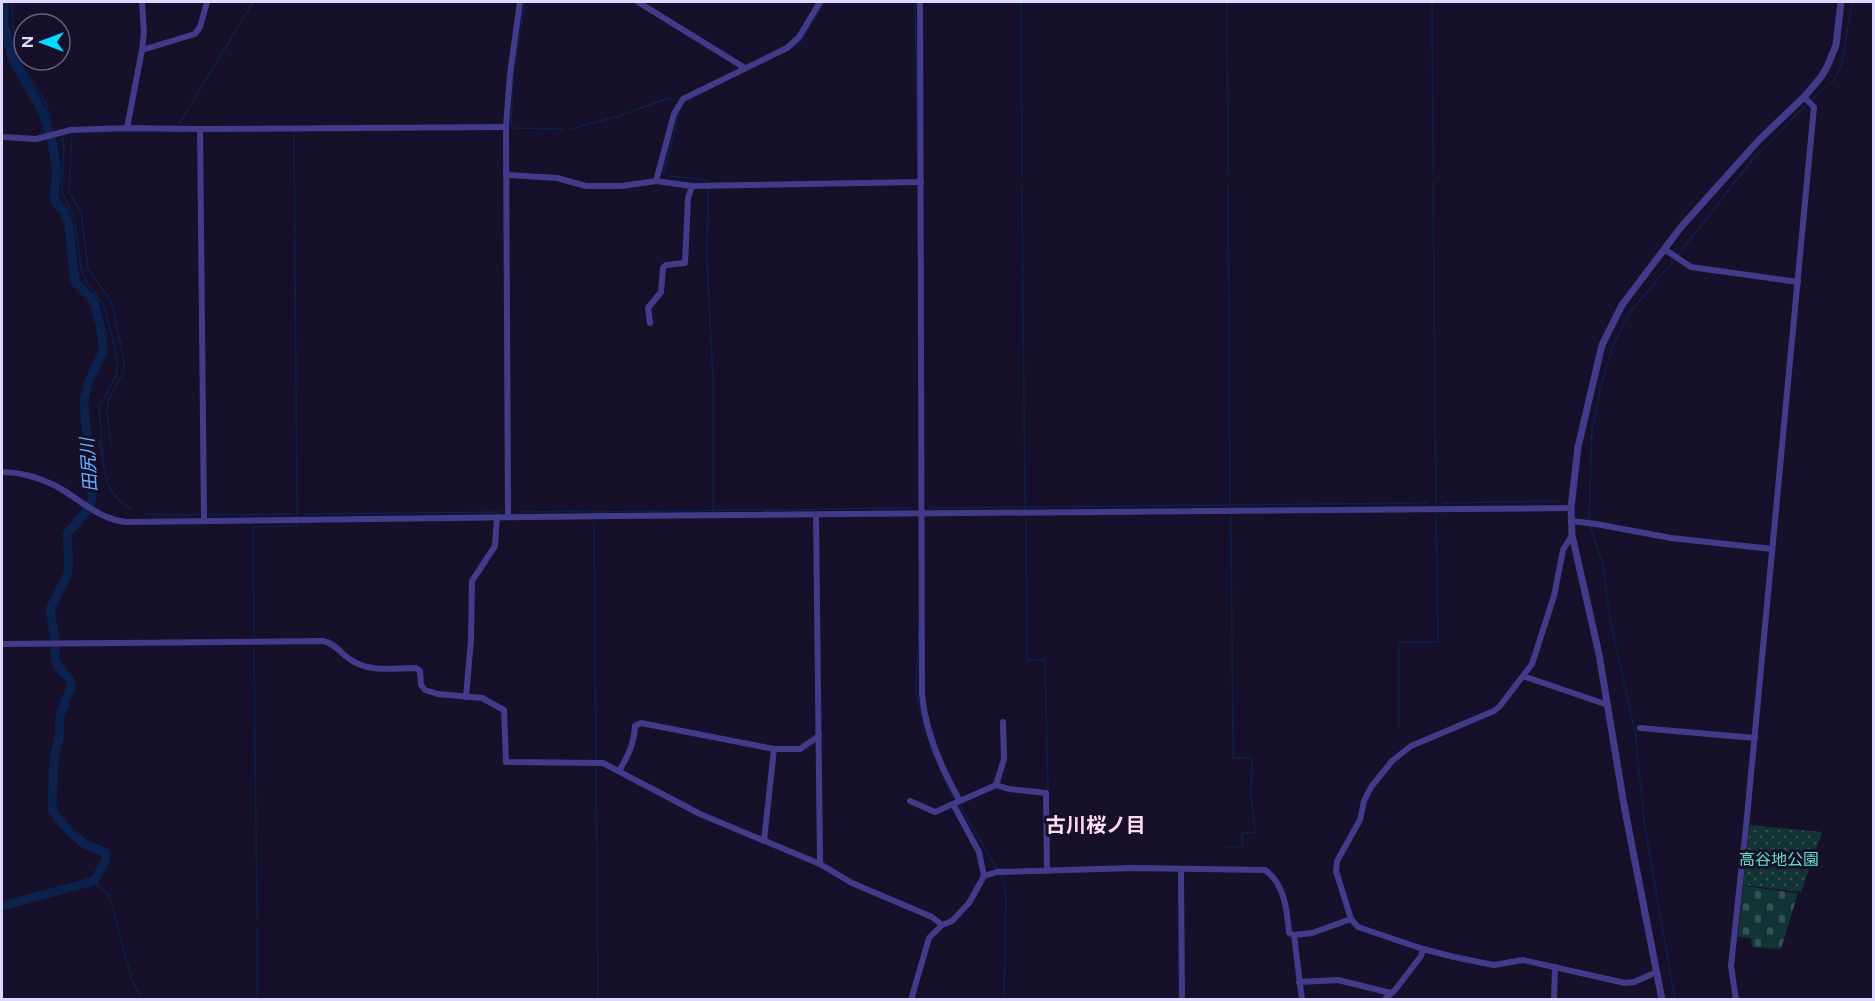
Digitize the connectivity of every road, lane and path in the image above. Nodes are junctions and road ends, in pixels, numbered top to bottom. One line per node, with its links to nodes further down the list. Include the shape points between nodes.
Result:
1 (142, 2): 8 (street)
2 (207, 2): 8 (street, via 195,34)
3 (520, 2): 11 (street)
4 (638, 2): 9 (street)
5 (820, 2): 9 (street, via 794,43)
6 (920, 2): 17 (street)
7 (1841, 2): 10 (street, via 1836,45 1827,67)
8 (142, 50): 12 (street)
9 (745, 68): 16 (street, via 688,95 678,105)
10 (1804, 97): 19 (street, via 1759,140); 20 (street, via 1814,107)
11 (506, 127): 13 (street); 15 (street)
12 (127, 128): 13 (street); 14 (street, via 71,130 36,139)
13 (200, 129): 28 (street)
14 (2, 137)
15 (506, 176): 16 (street, via 557,178 586,186); 27 (street)
16 (657, 181): 18 (street)
17 (919, 182): 18 (street); 24 (street)
18 (692, 186): 21 (street, via 685,263 663,268 661,292 648,308)
19 (1664, 249): 20 (street, via 1691,267 1705,271); 23 (street, via 1622,305 1602,345 1578,447)
20 (1798, 282): 31 (street)
21 (650, 323)
22 (2, 472): 28 (street, via 42,480 117,521)
23 (1571, 508): 24 (street); 29 (street)
24 (923, 514): 25 (street); 44 (street, via 923,707 929,735)
25 (816, 515): 27 (street); 38 (street)
26 (497, 517): 27 (street); 28 (street); 34 (street, via 495,546 472,581)
27 (508, 517)
28 (204, 520)
29 (1572, 521): 30 (street); 31 (street, via 1671,538)
30 (1572, 536): 33 (street, via 1563,550 1539,645); 35 (street)
31 (1772, 549): 39 (street)
32 (2, 644): 34 (street, via 323,641 368,668 417,668 425,690)
33 (1523, 676): 35 (street); 50 (street, via 1494,711 1411,746 1392,761 1371,787 1360,820 1337,861 1338,880)
34 (466, 697): 41 (street, via 485,699 504,710 506,762 597,761)
35 (1608, 705): 55 (street)
36 (1003, 722): 42 (street, via 1004,759)
37 (1640, 728): 39 (street)
38 (819, 736): 40 (street, via 800,749); 46 (street)
39 (1755, 738): 64 (street, via 1731,966)
40 (774, 748): 41 (street, via 641,723 634,726 631,751); 45 (street)
41 (619, 771): 45 (street, via 700,814)
42 (996, 785): 44 (street); 48 (street, via 1046,793)
43 (910, 801): 44 (street, via 934,812)
44 (957, 803): 49 (street, via 979,852)
45 (764, 841): 46 (street)
46 (820, 864): 51 (street)
47 (1181, 870): 48 (street); 52 (street, via 1265,870 1284,896 1289,933); 59 (street)
48 (1047, 871): 49 (street)
49 (984, 876): 51 (street, via 969,903 952,921)
50 (1352, 919): 52 (street); 53 (street, via 1360,928)
51 (942, 925): 58 (street, via 929,938)
52 (1294, 935): 56 (street)
53 (1423, 949): 54 (street, via 1486,964 1518,959); 57 (street, via 1422,956)
54 (1555, 967): 55 (street, via 1625,983); 62 (street)
55 (1657, 972): 63 (street)
56 (1299, 982): 57 (street, via 1338,980); 60 (street)
57 (1391, 993): 61 (street)
58 (911, 999)
59 (1182, 999)
60 (1302, 999)
61 (1384, 999)
62 (1554, 999)
63 (1662, 999)
64 (1736, 999)

